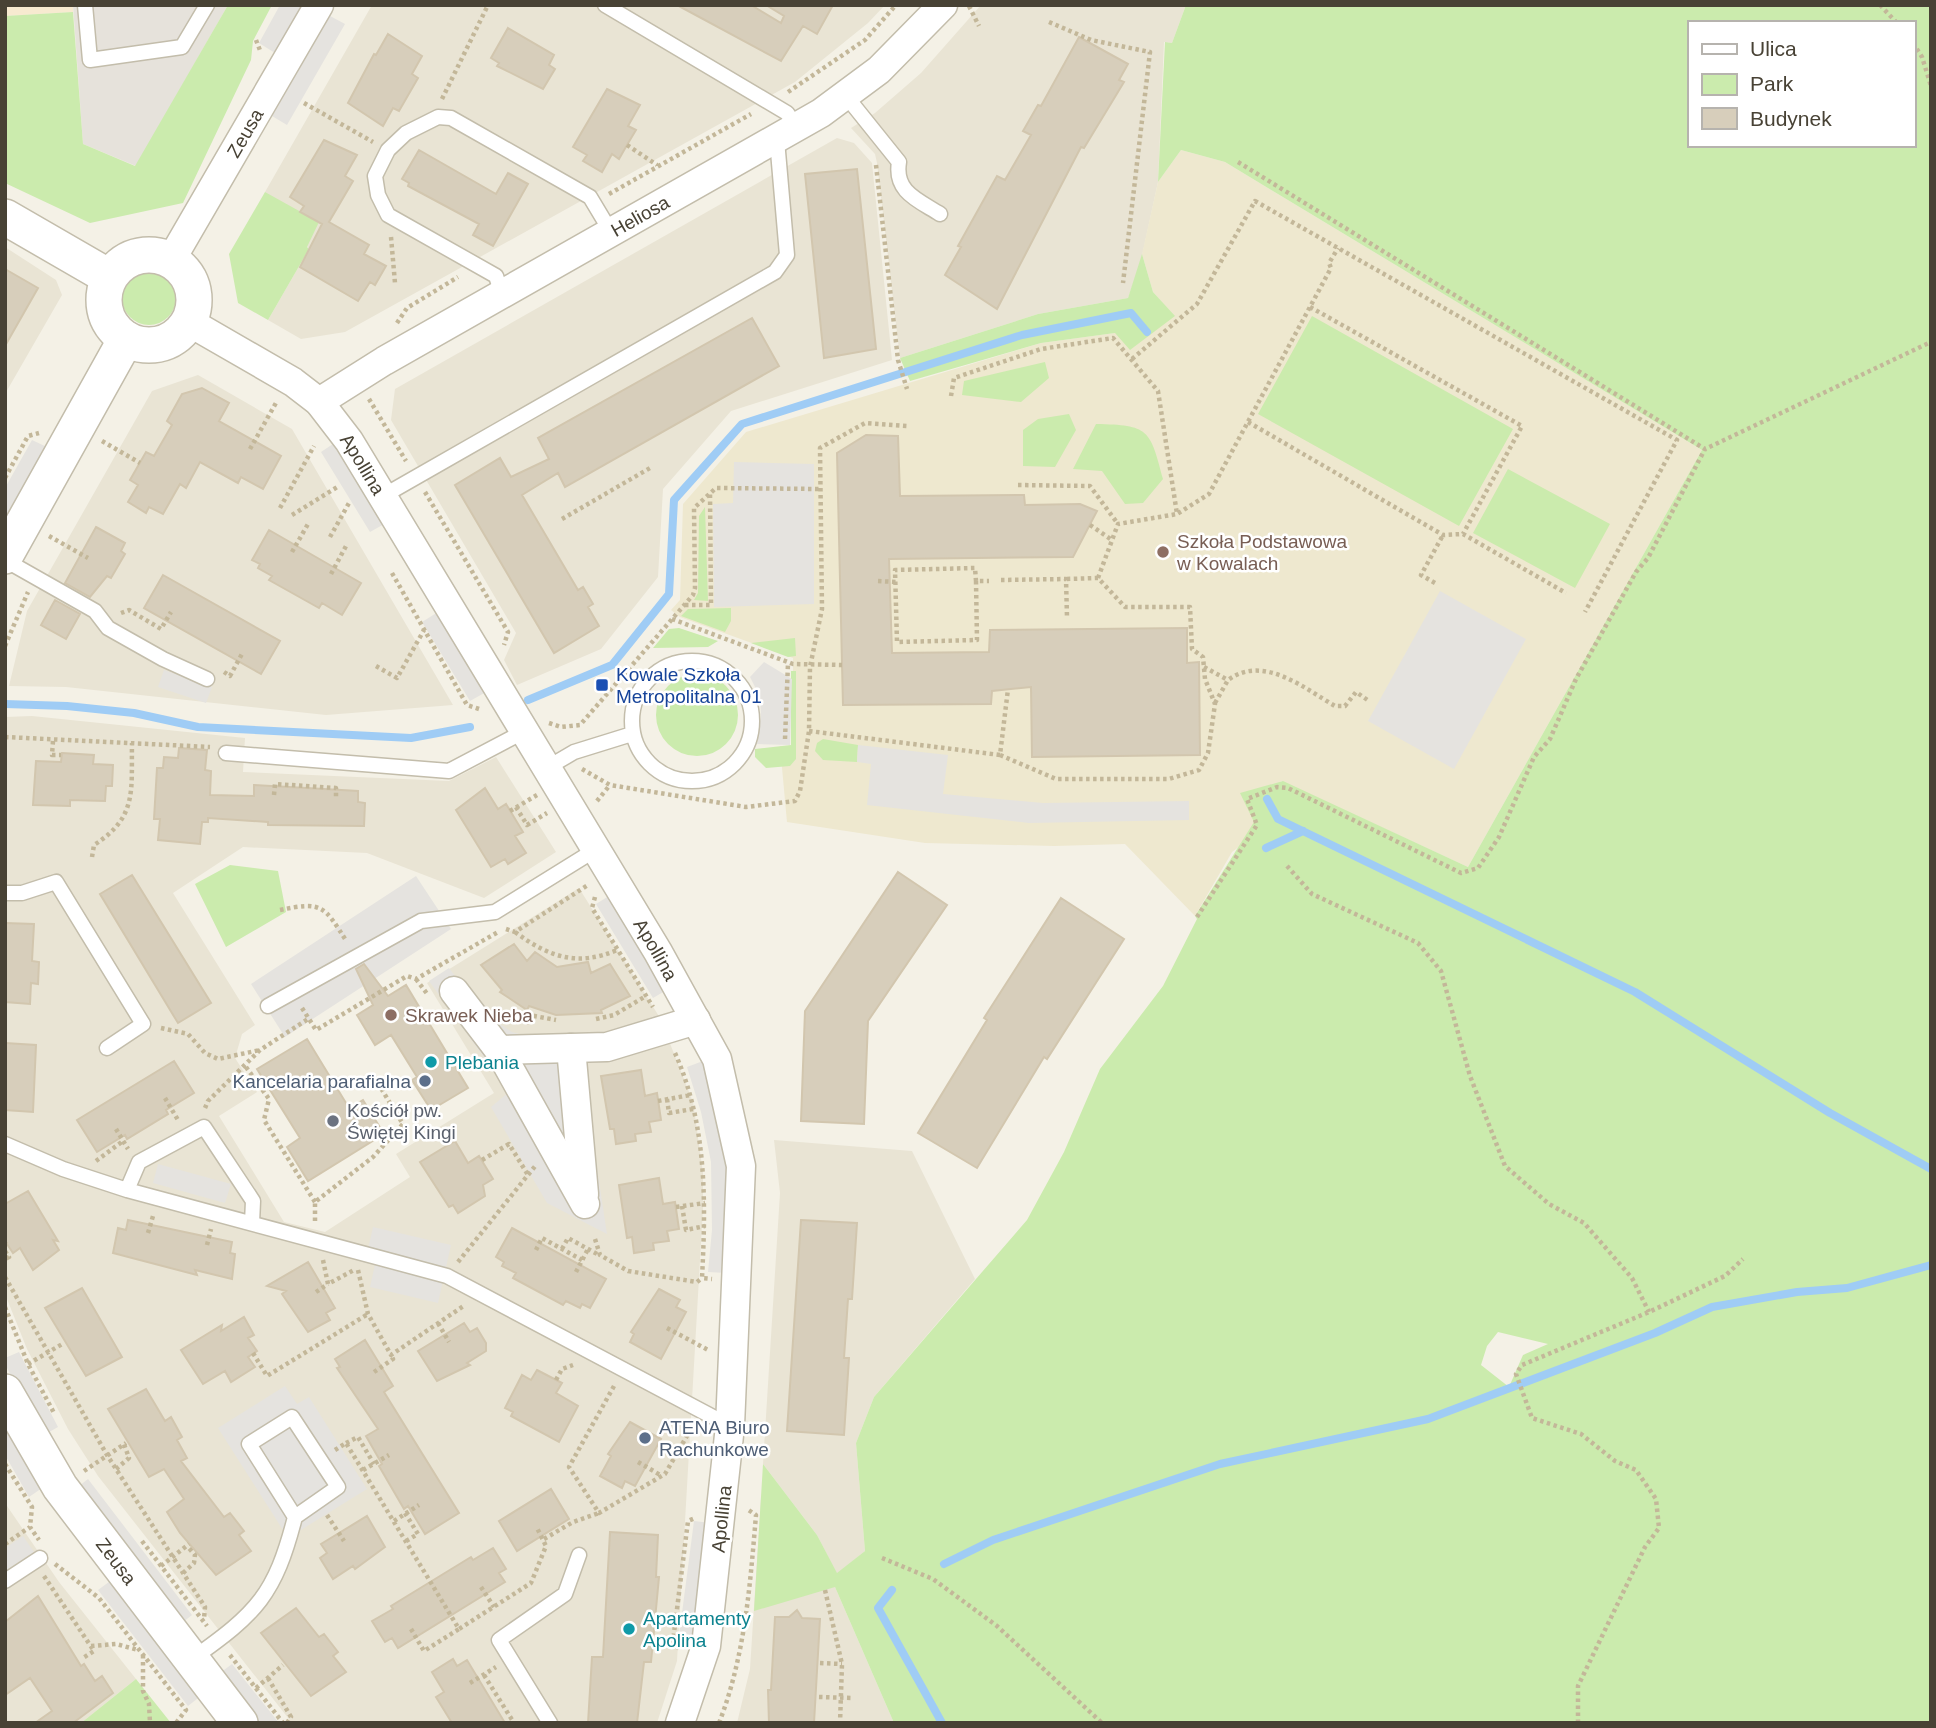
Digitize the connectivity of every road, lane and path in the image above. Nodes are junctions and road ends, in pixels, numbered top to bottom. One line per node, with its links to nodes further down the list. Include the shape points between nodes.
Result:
1 (85, 5): 2 (lane, via 90,61 181,47)
2 (207, 5)
3 (318, 5): 31 (street, Zeusa)
4 (488, 5): 18 (path)
5 (605, 5): 17 (lane)
6 (897, 5): 17 (path, via 865,40)
7 (943, 5): 15 (street, Heliosa)
8 (969, 5): 12 (path)
9 (1881, 5): 10 (path)
10 (1894, 21)
11 (1049, 22): 34 (path, via 1091,40 1150,52)
12 (979, 26)
13 (1915, 48): 14 (path)
14 (1931, 86)
15 (846, 96): 19 (street, Heliosa); 26 (lane, via 899,162 897,176 905,192)
16 (304, 103): 21 (path)
17 (770, 103): 19 (lane, via 788,113); 24 (path)
18 (438, 117): 21 (lane); 25 (lane, via 451,118)
19 (787, 134): 29 (street, Heliosa); 54 (lane, via 787,255 775,272)
20 (627, 145): 24 (path)
21 (387, 150): 27 (lane, via 375,176)
22 (875, 161): 41 (path, via 898,359)
23 (1238, 162): 51 (path)
24 (657, 165): 25 (path)
25 (594, 203): 29 (lane)
26 (940, 214)
27 (388, 215): 33 (path); 35 (lane, via 496,276)
28 (5, 217): 32 (street)
29 (611, 232): 35 (street, Heliosa)
30 (1338, 248): 36 (path); 40 (path, via 1255,201 1197,304); 90 (path, via 1677,440)
31 (172, 260): 32 (street, via 155,254 137,256 121,264); 37 (street, via 185,271 193,287 195,305)
32 (109, 278): 38 (street, via 105,312)
33 (395, 283)
34 (1123, 283)
35 (502, 294): 45 (street, Heliosa)
36 (1310, 307): 46 (path); 69 (path, via 1522,426)
37 (189, 322): 38 (street, via 177,336 161,344 143,345); 45 (street, Apollina)
38 (126, 339): 75 (street)
39 (1931, 342): 51 (path)
40 (1132, 359): 42 (path, via 1113,338 1041,349 954,378); 63 (path, via 1158,391)
41 (906, 386)
42 (951, 396)
43 (279, 397): 50 (path)
44 (370, 401): 54 (path)
45 (319, 402): 59 (street, Apollina)
46 (1248, 422): 63 (path, via 1209,494); 70 (path)
47 (908, 426): 57 (path, via 865,423 820,448)
48 (96, 437): 52 (path)
49 (314, 446): 61 (path)
50 (250, 449)
51 (1705, 449): 131 (path, via 1648,558 1576,679 1550,739 1534,757 1499,837 1478,868 1461,873 1288,788 1277,787 1247,799 1257,825)
52 (140, 463)
53 (650, 468): 64 (path)
54 (416, 477): 59 (lane); 96 (path, via 508,632)
55 (1018, 485): 66 (path, via 1090,486)
56 (339, 486): 62 (path)
57 (821, 489): 58 (path, via 716,488); 101 (path, via 822,609)
58 (710, 494): 89 (path, via 694,508 695,588); 89 (path, via 711,605)
59 (383, 496): 108 (street, Apollina)
60 (349, 503): 71 (path)
61 (281, 508)
62 (292, 514)
63 (1177, 514): 66 (path)
64 (562, 519)
65 (308, 524): 74 (path)
66 (1118, 524): 72 (path)
67 (1090, 525): 72 (path)
68 (39, 530): 76 (path)
69 (1463, 534): 70 (path); 88 (path)
70 (1443, 535): 86 (path, via 1421,575)
71 (330, 537)
72 (1112, 540): 79 (path)
73 (346, 546): 78 (path)
74 (292, 552)
75 (5, 558): 102 (lane, via 95,611 108,628)
76 (88, 558)
77 (392, 573): 93 (path)
78 (331, 574)
79 (1098, 578): 80 (path); 100 (path, via 1125,607 1190,607 1192,649 1203,657)
80 (1066, 579): 81 (path); 91 (path)
81 (1001, 580)
82 (878, 581): 85 (path)
83 (976, 581): 84 (path); 85 (path, via 975,568 895,570); 85 (path, via 977,640 897,642)
84 (989, 581)
85 (896, 582)
86 (1435, 583)
87 (31, 585): 94 (path)
88 (1566, 593)
89 (685, 605): 92 (path)
90 (1585, 612)
91 (1067, 617)
92 (672, 619): 97 (path); 107 (path, via 580,725)
93 (424, 630): 99 (path, via 397,678); 108 (path, via 467,705)
94 (5, 646)
95 (243, 652): 102 (path, via 230,676 214,667)
96 (502, 652)
97 (788, 663): 101 (path); 112 (path)
98 (842, 665): 101 (path)
99 (376, 666)
100 (1203, 666): 103 (path); 106 (path)
101 (810, 667): 109 (path)
102 (207, 679)
103 (1228, 680): 105 (path, via 1251,670 1271,670 1335,706 1345,706 1356,692); 106 (path)
104 (1008, 689): 118 (path)
105 (1369, 701)
106 (1215, 704): 118 (path, via 1208,753 1199,770 1169,779 1056,779)
107 (561, 727): 108 (path); 115 (path)
108 (525, 731): 116 (lane, via 449,771); 119 (street, Apollina)
109 (809, 731): 115 (path, via 795,801 746,807 610,785 582,769); 118 (path)
110 (632, 734): 110 (lane, via 647,762 673,780 705,781 733,767 750,743 753,714 743,686 721,667 687,660 654,673 634,702); 115 (lane)
111 (5, 737): 113 (path)
112 (785, 739)
113 (53, 741): 114 (path); 117 (path, via 52,755)
114 (132, 743): 116 (path, via 209,746); 126 (path, via 130,805 113,833 94,845)
115 (573, 752): 119 (lane)
116 (226, 753)
117 (61, 755)
118 (1000, 755)
119 (544, 781): 122 (path); 125 (street, Apollina)
120 (274, 795): 121 (path, via 275,784 336,788)
121 (336, 799)
122 (516, 807): 123 (path, via 527,825); 124 (path)
123 (553, 809)
124 (510, 811)
125 (589, 854): 128 (path); 134 (lane, via 495,912 421,921); 142 (street, Apollina)
126 (92, 857)
127 (1287, 866): 193 (path, via 1312,894 1418,943 1441,971 1470,1076 1505,1166 1549,1204 1584,1223 1632,1278)
128 (596, 880): 132 (path); 133 (path, via 592,908)
129 (5, 893): 144 (lane, via 22,893 56,882)
130 (280, 910): 134 (path, via 318,905 327,911)
131 (1197, 917)
132 (515, 932): 133 (path, via 556,957 592,959); 139 (path, via 505,928 416,979 407,976 316,1030)
133 (617, 950): 137 (path)
134 (356, 957): 136 (lane)
135 (454, 991): 149 (street)
136 (292, 992): 138 (lane); 139 (path)
137 (646, 996): 143 (path, via 614,1015); 145 (path)
138 (268, 1006)
139 (308, 1018): 148 (path)
140 (528, 1020): 141 (path, via 530,1015)
141 (562, 1020)
142 (696, 1020): 145 (street); 209 (street, Apollina, via 717,1059 741,1166)
143 (587, 1021)
144 (143, 1024): 146 (lane); 148 (path, via 188,1034 205,1053 218,1059)
145 (666, 1029): 147 (street, via 607,1047); 152 (path)
146 (107, 1048)
147 (572, 1048): 149 (street); 159 (street, via 584,1203)
148 (260, 1050): 150 (path)
149 (499, 1050): 159 (street)
150 (246, 1067): 156 (path, via 208,1101); 164 (path, via 269,1099 264,1120)
151 (374, 1077): 164 (path, via 403,1124 373,1157)
152 (690, 1095): 153 (path); 155 (path)
153 (667, 1099): 154 (path); 155 (path, via 669,1113)
154 (658, 1101)
155 (693, 1109): 165 (path, via 704,1166)
156 (204, 1127): 163 (lane, via 139,1163); 169 (lane, via 253,1201)
157 (123, 1141): 162 (path, via 99,1157)
158 (5, 1144): 162 (lane)
159 (552, 1146): 161 (path)
160 (482, 1160): 161 (path, via 509,1144)
161 (528, 1175): 185 (path)
162 (86, 1177): 163 (lane)
163 (127, 1190): 169 (lane); 172 (path, via 123,1199 154,1208)
164 (315, 1202): 173 (path)
165 (705, 1203): 166 (path); 171 (path)
166 (682, 1206): 167 (path); 171 (path, via 686,1230)
167 (676, 1207)
168 (203, 1222): 170 (path)
169 (252, 1223): 173 (lane)
170 (212, 1224)
171 (705, 1226): 187 (path)
172 (148, 1233)
173 (314, 1239): 185 (lane)
174 (595, 1239): 179 (path)
175 (562, 1249): 176 (path, via 568,1238); 177 (path, via 542,1238); 183 (path)
176 (588, 1249): 179 (path); 183 (path)
177 (536, 1250)
178 (5, 1251): 181 (path, via 9,1257)
179 (600, 1255): 187 (path, via 628,1271 697,1282)
180 (333, 1257): 189 (path, via 322,1254)
181 (5, 1259)
182 (1743, 1259): 193 (path, via 1725,1276)
183 (582, 1260): 184 (path)
184 (576, 1272)
185 (447, 1276): 190 (lane)
186 (5, 1277): 199 (path)
187 (702, 1278): 188 (path)
188 (723, 1279)
189 (328, 1284): 191 (path); 194 (path, via 357,1266)
190 (475, 1291): 195 (path, via 471,1301); 204 (lane)
191 (316, 1292)
192 (5, 1307): 203 (path)
193 (1650, 1312): 275 (path, via 1522,1365 1516,1374 1532,1419 1581,1434 1615,1461 1636,1470 1656,1499 1659,1528 1645,1547 1578,1686)
194 (368, 1314): 200 (path, via 267,1376); 201 (path)
195 (438, 1323): 197 (path); 201 (path)
196 (667, 1328): 202 (path)
197 (449, 1342)
198 (64, 1343): 199 (path)
199 (48, 1352): 203 (path); 211 (path)
200 (253, 1353)
201 (391, 1355): 205 (path, via 393,1359)
202 (718, 1355)
203 (28, 1364): 207 (path)
204 (623, 1370): 209 (lane); 227 (path, via 569,1467)
205 (374, 1372)
206 (5, 1392): 251 (street, Zeusa, via 60,1487)
207 (58, 1420)
208 (695, 1422): 221 (path)
209 (730, 1426): 271 (street, Apollina, via 706,1646)
210 (346, 1443): 214 (path); 217 (path, via 358,1437); 220 (path)
211 (107, 1455): 218 (path); 219 (path); 219 (path, via 125,1444 129,1458)
212 (389, 1455): 217 (path)
213 (81, 1459): 222 (path)
214 (320, 1460): 223 (lane, via 338,1487); 228 (lane, via 292,1417 249,1444)
215 (638, 1462): 221 (path)
216 (5, 1464): 230 (path, via 32,1507)
217 (374, 1464): 220 (path)
218 (91, 1466)
219 (116, 1469): 239 (path)
220 (363, 1470): 229 (path)
221 (663, 1476): 227 (path)
222 (95, 1480)
223 (318, 1500): 228 (lane); 234 (path)
224 (738, 1504): 272 (path, via 756,1515 753,1553 737,1667)
225 (419, 1505): 226 (path)
226 (405, 1513): 229 (path); 235 (path, via 418,1534)
227 (599, 1513): 233 (path)
228 (295, 1517): 251 (lane, via 274,1581 251,1615)
229 (394, 1521): 235 (path)
230 (30, 1527): 236 (path); 237 (path)
231 (537, 1528): 233 (path)
232 (136, 1534): 241 (path)
233 (544, 1539): 247 (path, via 546,1546 531,1583)
234 (344, 1541)
235 (406, 1541): 249 (path)
236 (5, 1544)
237 (44, 1553): 244 (lane); 252 (path, via 99,1598)
238 (579, 1555): 254 (lane, via 565,1594 499,1640)
239 (173, 1557): 241 (path); 242 (path); 242 (path, via 188,1545 195,1555 194,1563)
240 (882, 1559): 274 (path, via 933,1580 996,1626)
241 (161, 1566): 242 (path, via 204,1621 205,1607)
242 (183, 1573)
243 (43, 1574): 250 (path)
244 (5, 1581)
245 (481, 1587): 247 (path)
246 (825, 1590): 256 (path)
247 (494, 1607): 249 (path)
248 (411, 1629): 249 (path, via 424,1651)
249 (459, 1629)
250 (92, 1646): 252 (path, via 116,1644); 253 (path, via 94,1651)
251 (205, 1650): 261 (path); 267 (street, Zeusa)
252 (141, 1653): 265 (path); 266 (path, via 186,1710)
253 (83, 1658)
254 (508, 1659): 258 (path); 270 (lane)
255 (820, 1663): 256 (path)
256 (842, 1664): 263 (path)
257 (283, 1665): 259 (path)
258 (484, 1675): 260 (path); 269 (path)
259 (268, 1678): 261 (path); 268 (path, via 291,1717)
260 (470, 1683)
261 (256, 1688): 268 (path)
262 (819, 1697): 263 (path)
263 (841, 1698): 264 (path); 273 (path)
264 (853, 1698)
265 (150, 1723)
266 (176, 1723)
267 (240, 1723)
268 (285, 1723)
269 (514, 1723)
270 (550, 1723)
271 (680, 1723)
272 (719, 1723)
273 (840, 1723)
274 (1102, 1723)
275 (1578, 1723)

